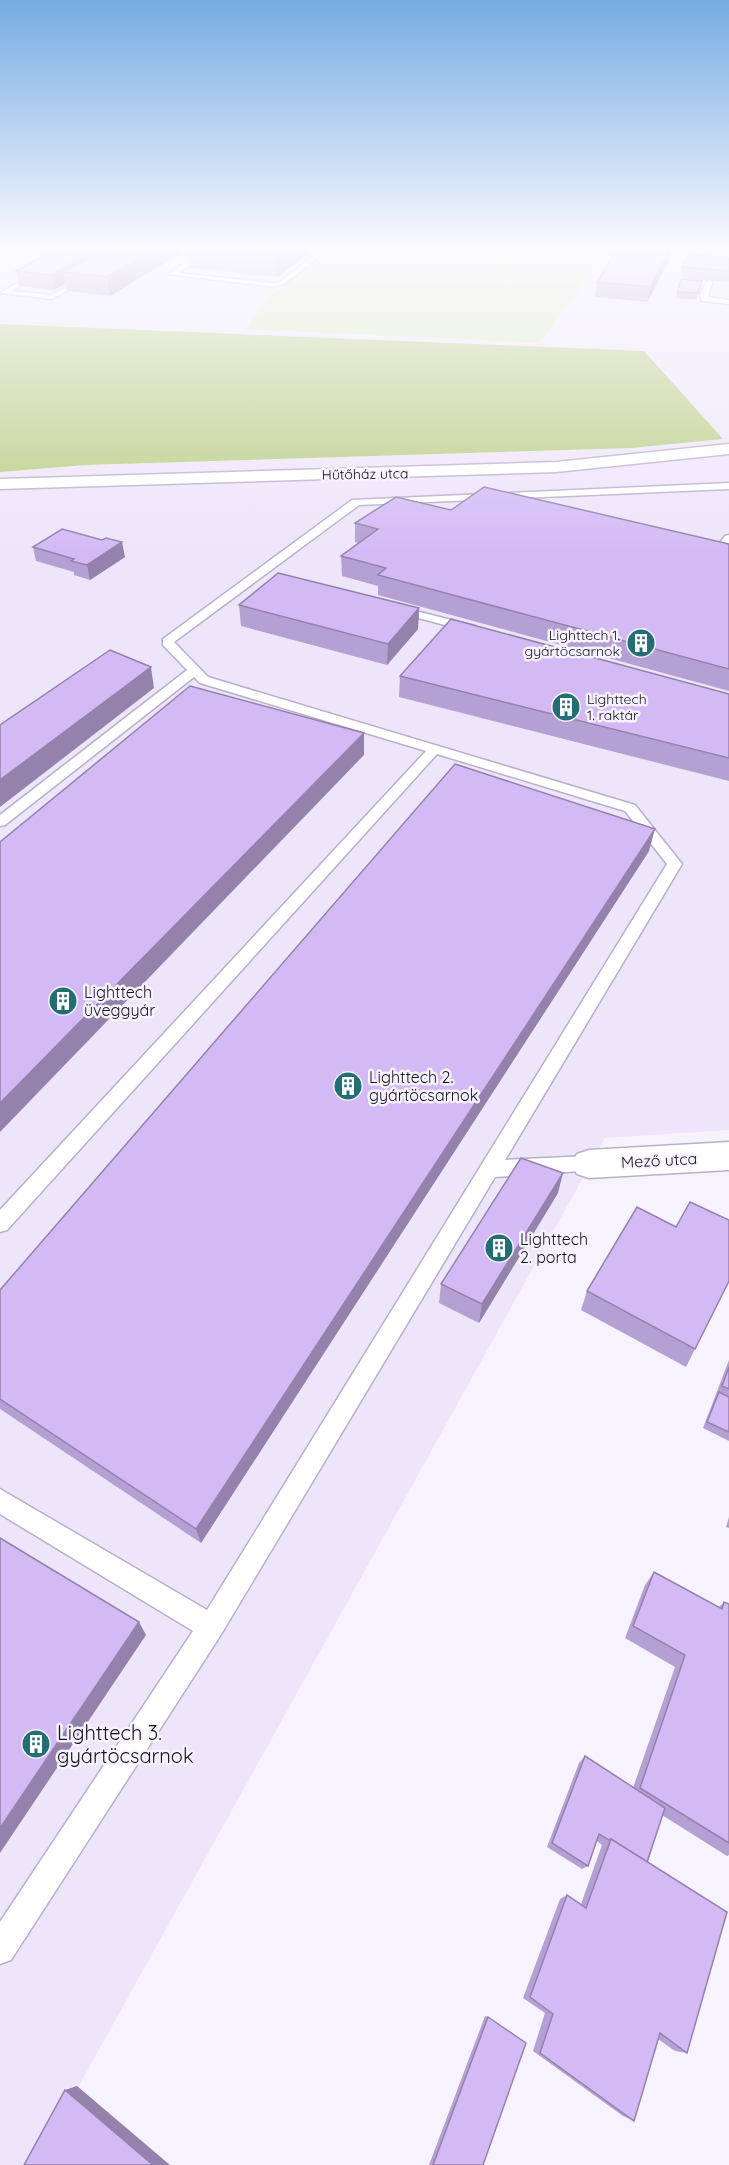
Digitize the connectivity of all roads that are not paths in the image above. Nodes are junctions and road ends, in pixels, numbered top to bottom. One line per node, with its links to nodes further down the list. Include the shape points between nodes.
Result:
1 (729, 449): 2 (street, Hűtőház utca, via 650,459 491,470)
2 (0, 484)
3 (729, 486): 4 (lane)
4 (501, 496): 5 (lane); 11 (lane, via 356,502 267,574 167,642)
5 (536, 505)
6 (729, 538): 8 (lane)
7 (698, 543): 8 (lane)
8 (725, 550)
9 (386, 606): 10 (lane)
10 (478, 630)
11 (194, 671): 12 (lane, via 204,680); 13 (lane)
12 (435, 749): 16 (lane, via 630,808 675,864); 17 (lane)
13 (0, 822)
14 (729, 1156): 15 (street, Mező utca)
15 (590, 1164): 16 (lane)
16 (490, 1169): 19 (lane)
17 (0, 1224)
18 (0, 1501): 19 (lane)
19 (211, 1627): 20 (lane)
20 (0, 1949)

